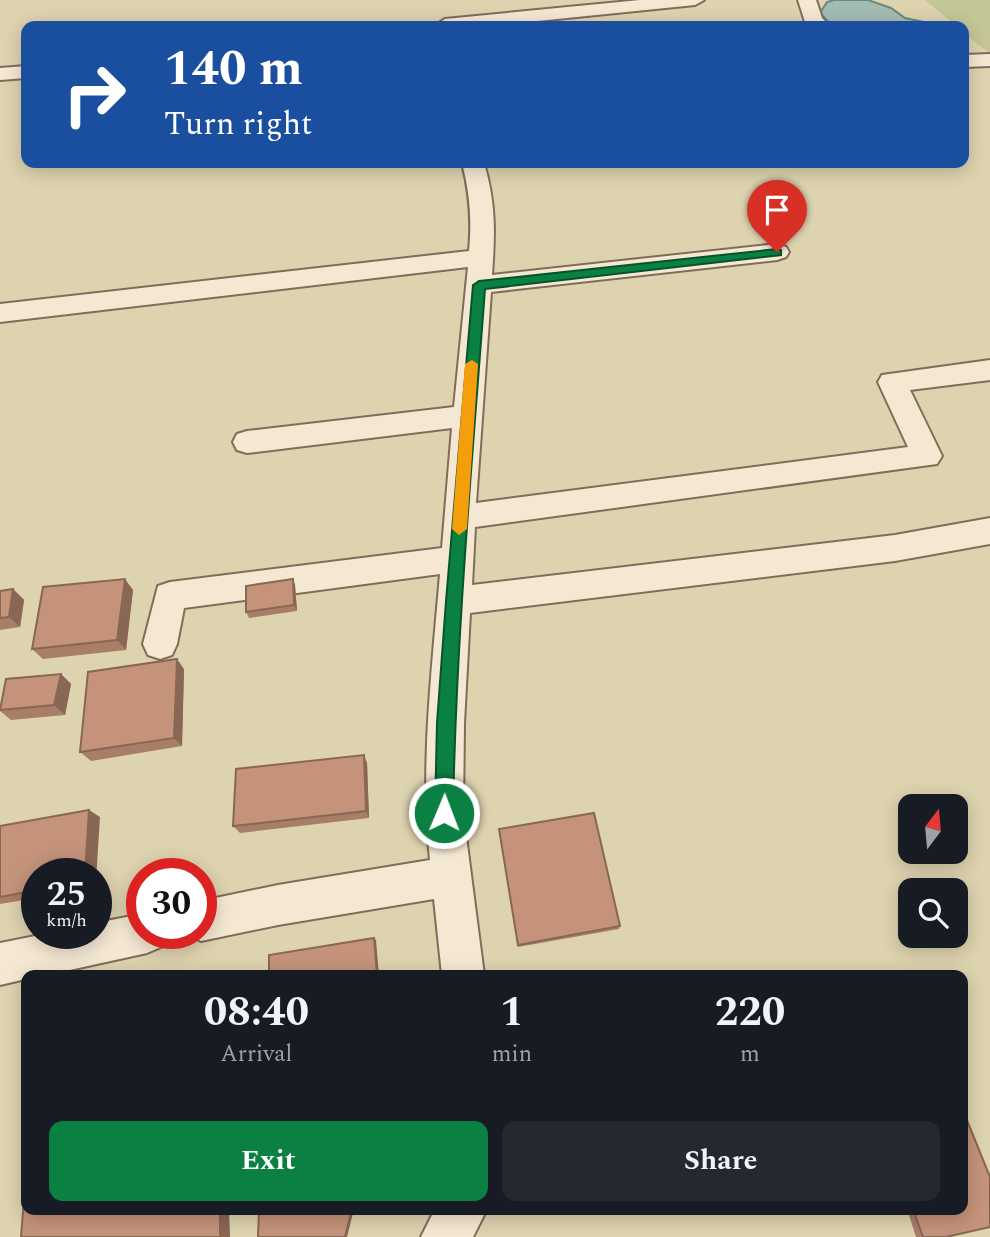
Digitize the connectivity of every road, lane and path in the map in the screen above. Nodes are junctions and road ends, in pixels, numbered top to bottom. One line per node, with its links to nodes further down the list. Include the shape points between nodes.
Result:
1 (695, 0): 5 (street)
2 (807, 0): 6 (street)
3 (440, 5): 4 (street)
4 (445, 21)
5 (486, 21)
6 (813, 21)
7 (990, 60): 8 (street)
8 (969, 61)
9 (21, 72): 10 (street)
10 (0, 74)
11 (474, 168): 13 (street, via 484,222)
12 (777, 252): 13 (street)
13 (479, 274): 14 (street); 15 (street); 17 (street)
14 (0, 313)
15 (0, 327)
16 (990, 370): 19 (street, via 892,382 927,456)
17 (468, 416): 18 (street); 19 (street)
18 (247, 442)
19 (460, 517): 21 (street)
20 (990, 531): 22 (street, via 895,548)
21 (457, 559): 22 (street); 23 (street, via 170,596)
22 (453, 601): 24 (street, via 444,813)
23 (160, 644)
24 (450, 877): 25 (street); 28 (street)
25 (217, 918)
26 (126, 937): 27 (street)
27 (0, 964)
28 (462, 970)
29 (459, 1215): 30 (street)
30 (445, 1237)

